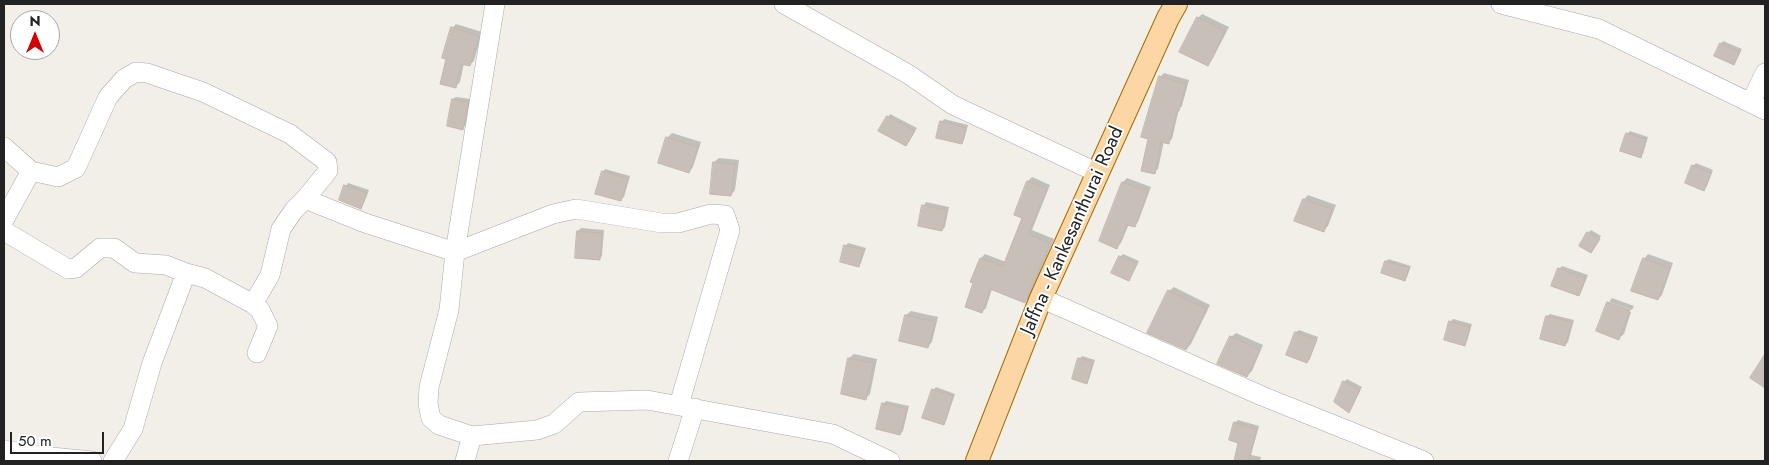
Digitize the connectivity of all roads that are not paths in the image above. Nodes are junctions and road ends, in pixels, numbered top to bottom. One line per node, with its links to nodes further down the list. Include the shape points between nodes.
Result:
1 (495, 4): 13 (street)
2 (784, 4): 9 (street, via 908,74 953,105)
3 (1176, 4): 9 (main road, Jaffna - Kankesanthurai Road)
4 (1501, 4): 6 (street, via 1599,29)
5 (1765, 73): 6 (street)
6 (1758, 106)
7 (4, 147): 8 (street)
8 (31, 171): 10 (street, via 58,177 76,168 108,97 124,79 136,72 147,73 203,92 290,134 321,156 327,162 328,171); 11 (street)
9 (1098, 173): 15 (main road, Jaffna - Kankesanthurai Road)
10 (305, 199): 13 (street, via 365,223); 16 (street, via 281,229 270,275)
11 (4, 220)
12 (4, 230): 14 (street, via 68,269 76,268 100,248 106,247 114,248 135,263 166,265)
13 (455, 252): 18 (street, via 553,214 576,210 662,223 678,223 711,214 725,216 730,230); 19 (street, via 449,310 429,387 428,404 431,418 439,425)
14 (186, 274): 16 (street, via 205,278); 23 (street, via 152,363 133,429)
15 (1041, 298): 27 (main road, Jaffna - Kankesanthurai Road); 28 (street, via 1262,396)
16 (253, 304): 17 (street, via 268,326)
17 (257, 353)
18 (687, 407): 19 (street, via 647,400 579,402 554,424 537,430); 25 (street); 26 (street, via 833,434)
19 (472, 436): 24 (street)
20 (4, 450): 21 (street)
21 (40, 459): 22 (street)
22 (92, 461)
23 (113, 461)
24 (465, 461)
25 (678, 461)
26 (890, 461)
27 (977, 461)
28 (1424, 461)

